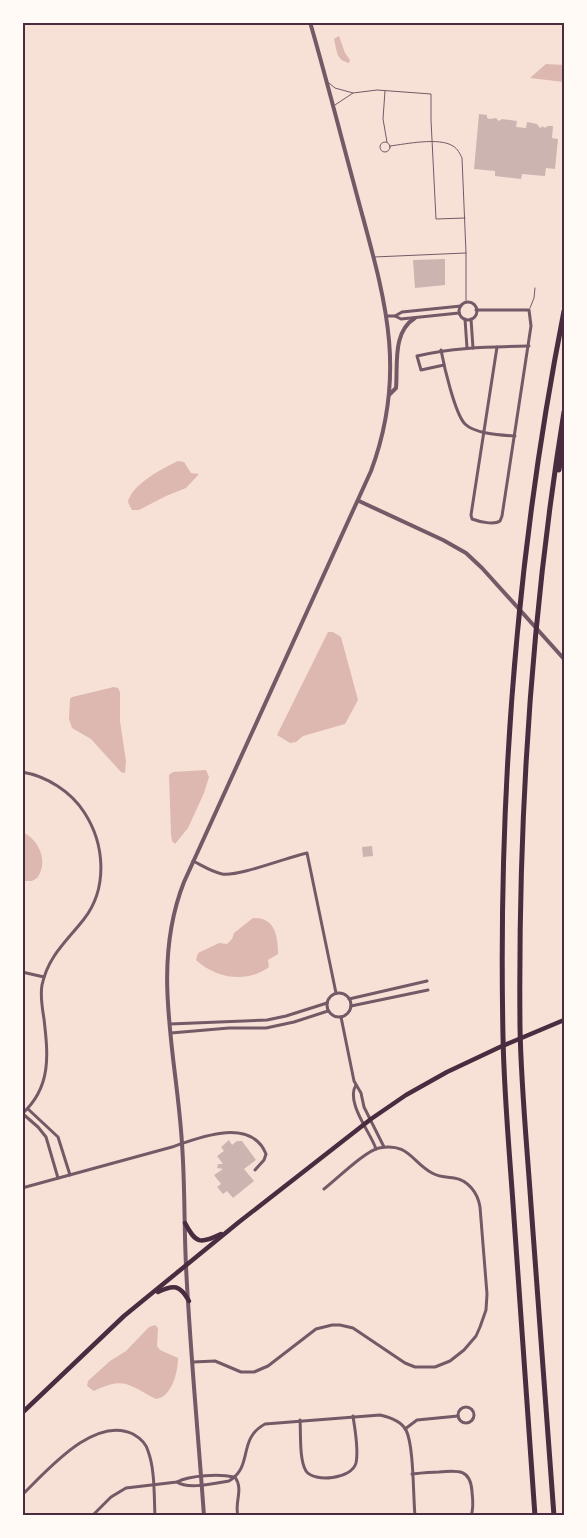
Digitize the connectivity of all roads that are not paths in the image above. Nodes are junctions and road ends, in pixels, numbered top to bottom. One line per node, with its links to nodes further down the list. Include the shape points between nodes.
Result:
1 (310, 22): 2 (street)
2 (326, 82): 4 (lane); 5 (street)
3 (385, 90): 4 (lane); 6 (lane); 7 (lane, via 431,94)
4 (353, 93): 5 (lane)
5 (333, 107): 11 (street)
6 (386, 142): 8 (lane); 8 (lane, via 380,144 381,150 387,151)
7 (432, 142): 8 (lane); 9 (lane, via 445,143 459,151); 9 (lane, via 436,219)
8 (390, 146)
9 (465, 218): 10 (lane)
10 (466, 253): 11 (lane); 13 (lane)
11 (373, 257): 19 (street)
12 (535, 288): 16 (lane)
13 (466, 303): 14 (street); 15 (street, via 474,305)
14 (461, 306): 18 (street); 20 (street, via 402,312)
15 (476, 310): 16 (street); 23 (street)
16 (529, 310): 24 (street)
17 (564, 311): 90 (highway, via 538,461 525,561 515,661 504,845 503,1062)
18 (459, 313): 21 (street); 22 (street)
19 (387, 316): 20 (street); 30 (street, via 391,362)
20 (395, 316): 21 (street)
21 (415, 318): 30 (street, via 403,329 398,345 396,388)
22 (465, 319): 23 (street); 26 (street)
23 (471, 319): 27 (street)
24 (529, 346): 25 (street); 33 (street)
25 (497, 347): 27 (street); 32 (street)
26 (467, 348): 27 (street); 28 (street)
27 (472, 348)
28 (441, 350): 29 (street); 29 (street, via 417,356 421,370)
29 (444, 365): 32 (street, via 459,414 466,425)
30 (389, 395): 35 (street, via 380,444)
31 (564, 412): 36 (highway)
32 (484, 432): 33 (street); 33 (street, via 471,515 477,521 500,521)
33 (515, 436)
34 (564, 436): 36 (highway)
35 (359, 500): 37 (street, via 456,546 473,558); 39 (street)
36 (543, 564): 91 (highway, via 526,764 520,1027)
37 (564, 659)
38 (22, 772): 41 (street, via 45,779 72,797 95,830 101,854 100,884 92,905 52,957)
39 (194, 861): 44 (street, via 226,874 307,853); 51 (street, via 181,889 168,942 166,982)
40 (22, 972): 41 (street)
41 (44, 977): 54 (street, via 41,997 47,1067 41,1087)
42 (427, 982): 45 (street)
43 (428, 990): 47 (street)
44 (336, 993): 45 (street); 46 (street)
45 (349, 999): 47 (street)
46 (327, 1003): 48 (street); 51 (street, via 267,1020)
47 (351, 1006): 49 (street)
48 (328, 1011): 49 (street); 52 (street, via 266,1028)
49 (341, 1017): 53 (street)
50 (564, 1020): 56 (main road, via 446,1072)
51 (170, 1024): 52 (street)
52 (171, 1033): 58 (street)
53 (356, 1086): 56 (street); 57 (street, via 356,1110)
54 (28, 1109): 55 (street); 62 (street, via 58,1137)
55 (23, 1114): 63 (street, via 46,1137)
56 (371, 1118): 57 (main road); 59 (street)
57 (364, 1124): 60 (street); 67 (main road)
58 (182, 1143): 61 (street, via 229,1133 250,1136 260,1143 266,1154); 62 (street); 66 (street)
59 (384, 1147): 60 (street); 71 (street, via 406,1151 436,1176 461,1180 478,1197 487,1304 480,1327 464,1350 440,1366 415,1367 353,1328 332,1325 311,1332 268,1366 254,1372 242,1372 215,1361)
60 (376, 1149): 65 (street)
61 (255, 1170)
62 (70, 1175): 63 (street)
63 (58, 1178): 64 (street)
64 (22, 1188)
65 (324, 1189)
66 (185, 1223): 67 (main road, via 192,1236 200,1241); 68 (street)
67 (227, 1232): 68 (main road)
68 (186, 1266): 69 (main road); 70 (street)
69 (150, 1296): 70 (main road, via 167,1287 176,1287 183,1290); 72 (main road, via 124,1316)
70 (189, 1301): 71 (street)
71 (193, 1362): 78 (street)
72 (22, 1413)
73 (354, 1416): 75 (street); 75 (street, via 354,1468 343,1476 322,1478 310,1475 304,1468); 76 (street, via 386,1416)
74 (458, 1416): 74 (street, via 462,1422 468,1423 472,1421 473,1410 466,1408); 76 (street, via 417,1420)
75 (300, 1420): 79 (street, via 270,1422 255,1431 247,1446 243,1466)
76 (405, 1429): 77 (street)
77 (412, 1474): 88 (street); 89 (street, via 455,1471 466,1474 472,1486)
78 (201, 1476): 79 (street); 80 (street); 82 (street)
79 (235, 1477): 82 (street); 87 (street, via 240,1487 236,1506)
80 (176, 1482): 81 (street); 82 (street)
81 (153, 1484): 83 (street, via 146,1445 138,1436 117,1430 80,1442); 84 (street, via 132,1486 118,1492); 85 (street)
82 (202, 1485): 86 (street)
83 (22, 1495)
84 (92, 1516)
85 (155, 1516)
86 (204, 1516)
87 (238, 1516)
88 (415, 1516)
89 (471, 1516)
90 (535, 1516)
91 (554, 1516)

